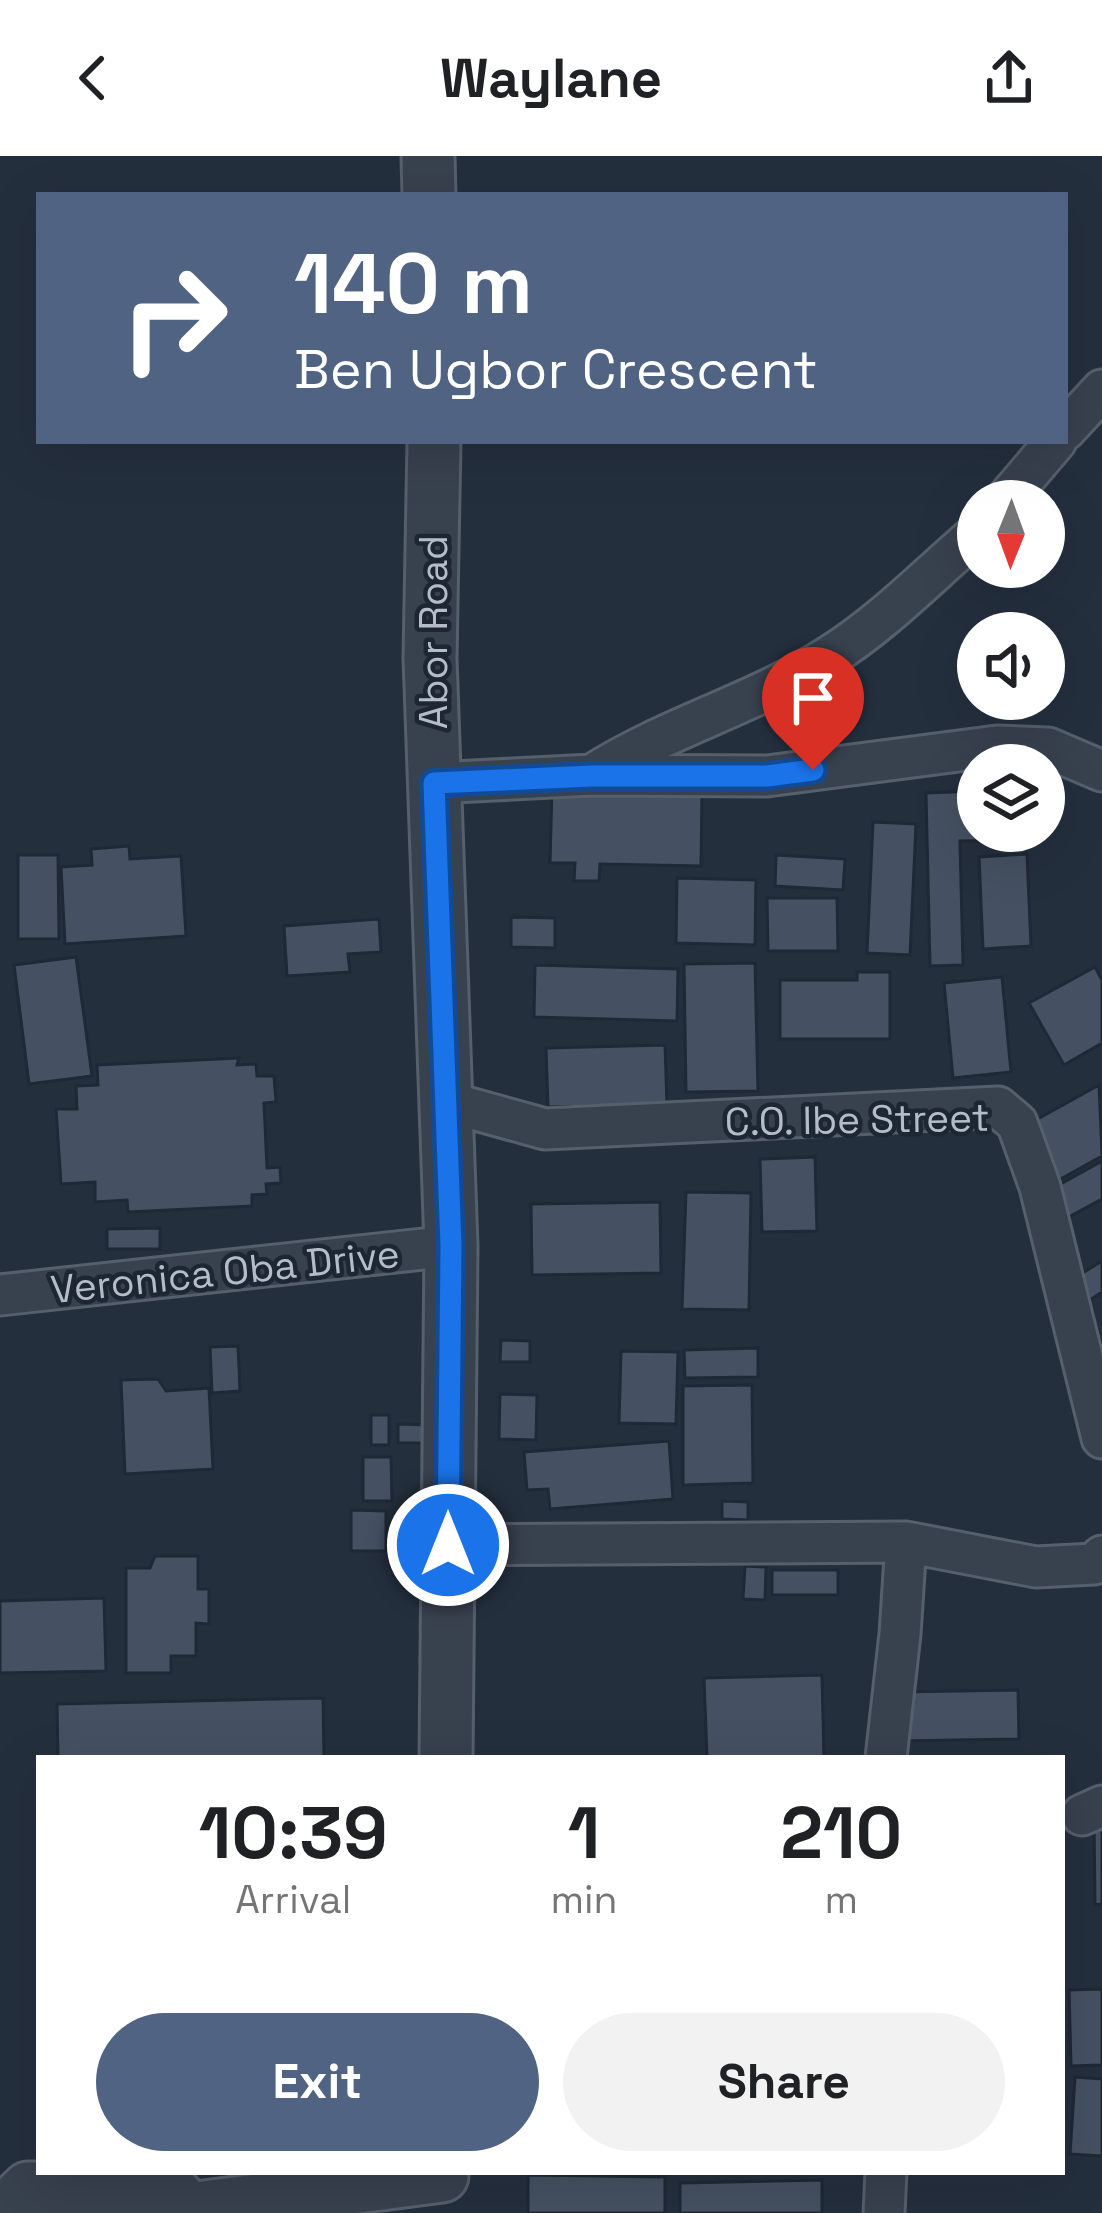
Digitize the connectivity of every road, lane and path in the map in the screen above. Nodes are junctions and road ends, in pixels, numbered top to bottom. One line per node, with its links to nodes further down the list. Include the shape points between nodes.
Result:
1 (428, 156): 2 (street)
2 (429, 192)
3 (1102, 390): 4 (street)
4 (1068, 427)
5 (434, 444): 11 (street, Abor Road)
6 (1053, 444): 7 (street)
7 (1023, 480)
8 (957, 551): 10 (street, via 831,656 636,747)
9 (1102, 770): 10 (street, via 1048,748 997,746 767,776)
10 (592, 776): 11 (street)
11 (434, 783): 12 (street, Abor Road)
12 (444, 1101): 13 (street, Abor Road); 15 (street, C.O. Ibe Street, via 545,1129 998,1107 1017,1123 1040,1187)
13 (451, 1246): 14 (street, Veronica Oba Drive); 17 (street, Abor Road)
14 (0, 1295)
15 (1102, 1438)
16 (906, 1542): 17 (street); 18 (street, via 1036,1567 1094,1564); 20 (street)
17 (448, 1545): 19 (street, Abor Road)
18 (1102, 1556)
19 (446, 1755)
20 (886, 1755)
21 (886, 2175): 24 (street)
22 (443, 2187): 23 (street, via 189,2210 170,2188 28,2188)
23 (2, 2213)
24 (884, 2213)

